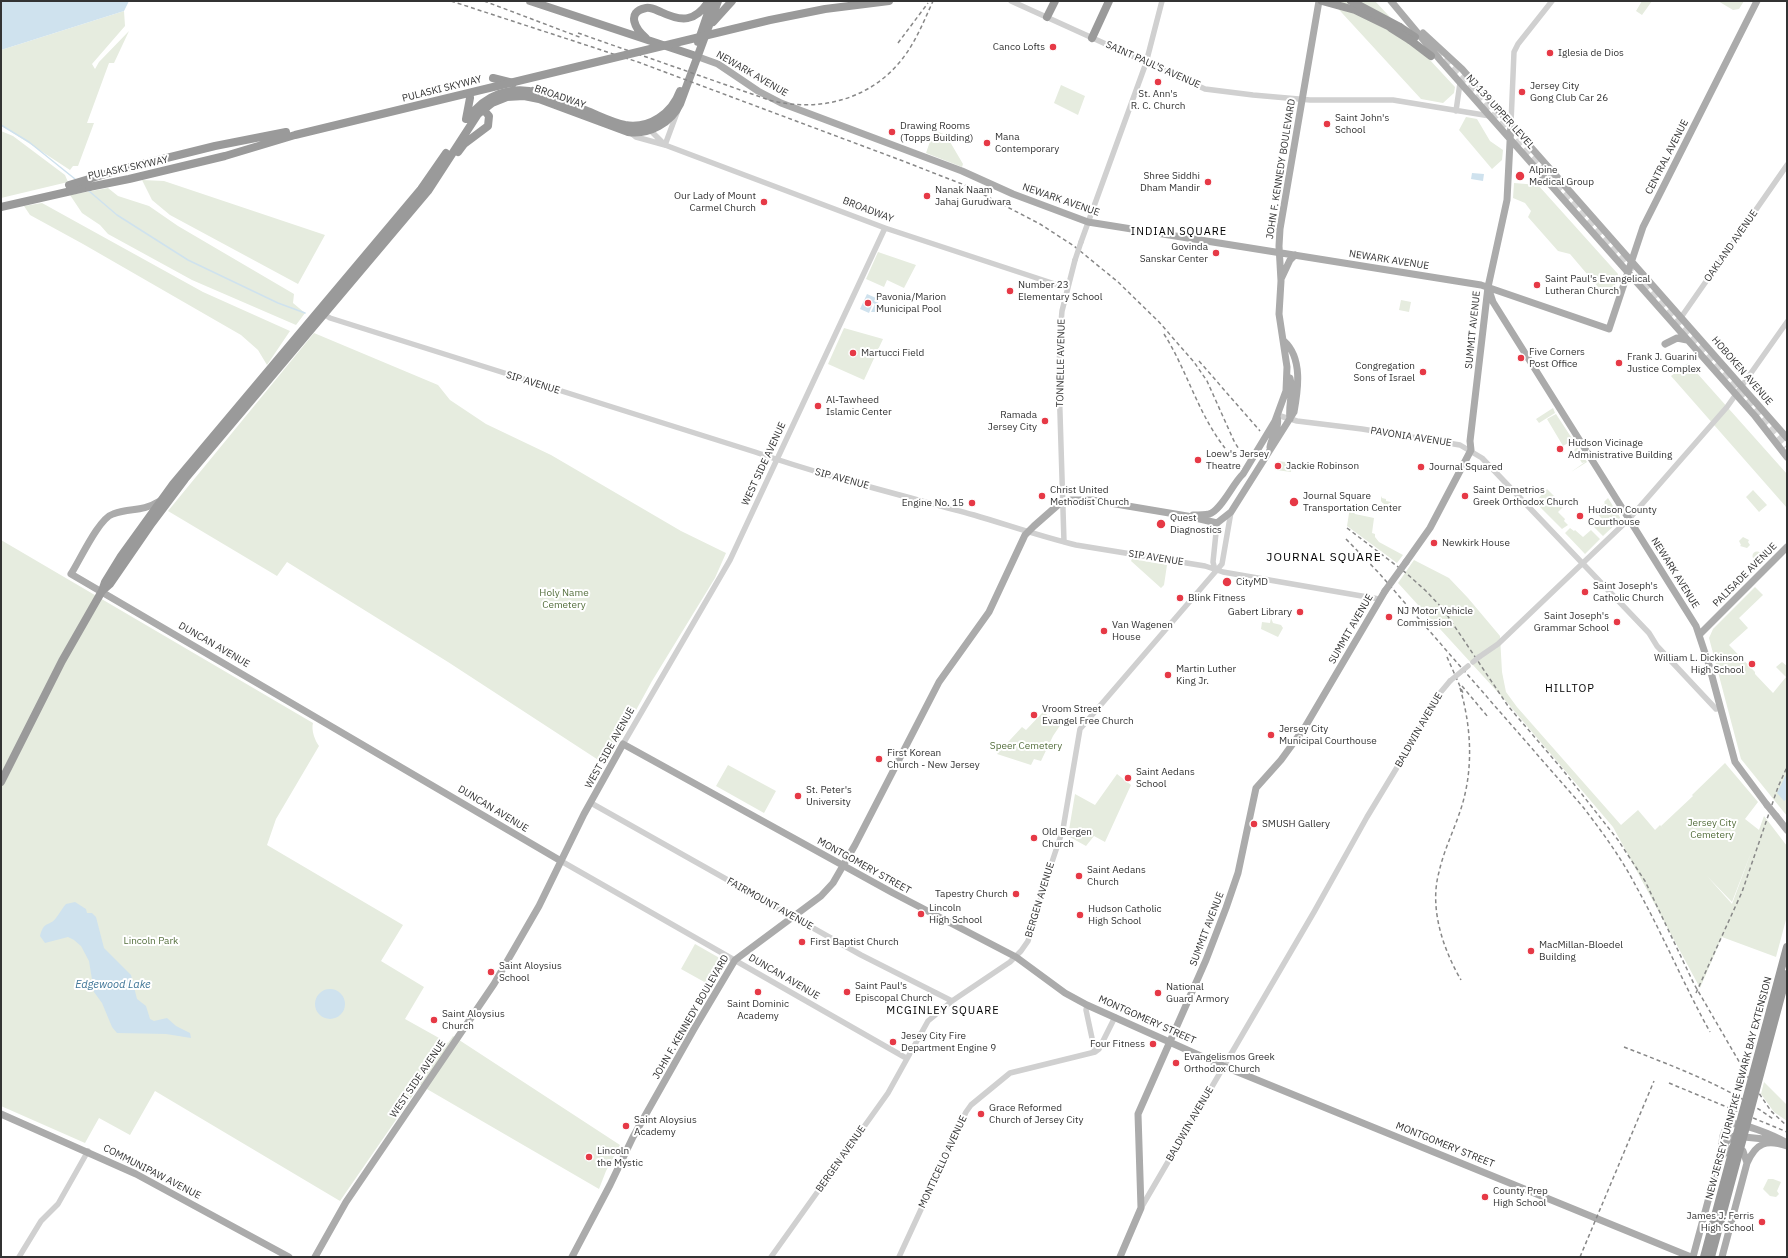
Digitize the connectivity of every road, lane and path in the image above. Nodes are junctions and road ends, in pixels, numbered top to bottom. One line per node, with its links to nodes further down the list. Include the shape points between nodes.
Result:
1 (530, 1): 26 (highway)
2 (709, 1): 26 (highway, via 701,11 685,19 676,19 651,8 638,12 634,26)
3 (712, 1): 27 (highway)
4 (718, 1): 23 (highway)
5 (732, 1): 23 (highway)
6 (844, 1): 48 (highway, PULASKI SKYWAY, bridge, via 769,15 293,130 222,144)
7 (889, 1): 49 (highway, PULASKI SKYWAY, bridge, via 826,8 770,20 302,134 151,174)
8 (1011, 1): 21 (street, SAINT PAUL'S AVENUE)
9 (1055, 1): 21 (highway)
10 (1102, 1): 20 (highway)
11 (1109, 1): 20 (highway)
12 (1159, 1): 19 (street, TONNELLE AVENUE)
13 (1162, 1): 19 (street, TONNELLE AVENUE)
14 (1391, 1): 22 (main road, NJ 139 UPPER LEVEL)
15 (1552, 1): 40 (street, SUMMIT AVENUE, via 1514,52)
16 (1757, 1): 54 (main road, CENTRAL AVENUE, via 1643,226)
17 (1320, 3): 18 (highway); 34 (main road, JOHN F. KENNEDY BOULEVARD)
18 (1344, 3): 25 (highway, bridge); 25 (highway, bridge, via 1400,27)
19 (1160, 8): 29 (street, TONNELLE AVENUE)
20 (1103, 11): 24 (highway)
21 (1047, 17): 24 (street, SAINT PAUL'S AVENUE)
22 (1409, 21): 30 (main road, NJ 139 UPPER LEVEL); 40 (main road, NJ 139 UPPER LEVEL, via 1458,64)
23 (710, 26): 27 (highway)
24 (1092, 38): 29 (street, SAINT PAUL'S AVENUE)
25 (1412, 38): 28 (highway)
26 (648, 40): 27 (highway)
27 (696, 56): 35 (highway); 41 (highway, via 673,104); 50 (main road, NEWARK AVENUE, via 720,65 781,103 962,171 1013,194)
28 (1431, 56)
29 (1146, 62): 34 (street, SAINT PAUL'S AVENUE, via 1205,88); 50 (street, TONNELLE AVENUE)
30 (1460, 83): 37 (street); 38 (main road, NJ 139 UPPER LEVEL)
31 (538, 93): 33 (highway, via 514,90); 33 (highway, via 492,78 495,88); 41 (highway, BROADWAY, via 624,124)
32 (470, 98): 39 (highway)
33 (489, 98): 39 (highway, via 475,109)
34 (1302, 100): 37 (street, SAINT PAUL'S AVENUE, via 1389,99); 52 (main road, JOHN F. KENNEDY BOULEVARD, via 1282,216)
35 (679, 107): 41 (highway, via 667,121); 45 (street)
36 (483, 109): 42 (highway, BROADWAY, via 504,98 528,96); 47 (highway, via 472,121); 47 (highway, via 490,118 487,128 464,144)
37 (1456, 111): 38 (street, SAINT PAUL'S AVENUE)
38 (1490, 116): 43 (main road, NJ 139 UPPER LEVEL)
39 (465, 123): 59 (highway, via 426,183)
40 (1511, 123): 43 (main road, SUMMIT AVENUE); 54 (main road, NJ 139 UPPER LEVEL)
41 (647, 128): 42 (highway); 44 (street, via 648,138); 45 (street, BROADWAY)
42 (631, 132): 44 (street, BROADWAY, via 636,137)
43 (1510, 139): 55 (main road, NJ 139 UPPER LEVEL); 57 (main road, SUMMIT AVENUE, via 1507,200)
44 (652, 142): 45 (street, BROADWAY)
45 (665, 145): 51 (street, BROADWAY)
46 (1787, 165): 60 (street, OAKLAND AVENUE)
47 (445, 166): 59 (highway, via 422,198)
48 (1, 202)
49 (1, 207)
50 (1088, 222): 52 (main road, NEWARK AVENUE); 58 (street, TONNELLE AVENUE, bridge)
51 (885, 228): 58 (street, BROADWAY); 77 (street, WEST SIDE AVENUE)
52 (1279, 252): 53 (main road, NEWARK AVENUE); 56 (main road, JOHN F. KENNEDY BOULEVARD)
53 (1295, 255): 56 (main road); 57 (main road, NEWARK AVENUE)
54 (1632, 260): 55 (main road, CENTRAL AVENUE); 60 (main road, NJ 139 UPPER LEVEL)
55 (1628, 272): 57 (main road, CENTRAL AVENUE, via 1609,329); 62 (main road, NJ 139 UPPER LEVEL)
56 (1281, 279): 64 (main road, JOHN F. KENNEDY BOULEVARD, via 1279,314)
57 (1488, 287): 74 (main road, SUMMIT AVENUE); 83 (main road, NEWARK AVENUE, via 1493,302)
58 (1066, 288): 80 (street, TONNELLE AVENUE, via 1059,359)
59 (321, 313): 77 (street, SIP AVENUE, via 482,367); 79 (highway); 90 (highway, via 185,479 110,584)
60 (1681, 318): 62 (street, OAKLAND AVENUE); 68 (main road, HOBOKEN AVENUE)
61 (1787, 322): 68 (street, BALDWIN AVENUE)
62 (1675, 326): 63 (main road, NJ 139 UPPER LEVEL)
63 (1687, 340): 65 (main road, via 1677,338); 66 (main road, NJ 139 UPPER LEVEL)
64 (1284, 342): 67 (main road, JOHN F. KENNEDY BOULEVARD); 71 (main road, JOHN F. KENNEDY BOULEVARD, via 1292,351 1298,374 1296,401)
65 (1665, 344)
66 (1705, 360): 69 (main road, HOBOKEN AVENUE)
67 (1287, 367): 70 (main road, JOHN F. KENNEDY BOULEVARD, via 1285,396); 71 (main road, via 1292,385)
68 (1742, 387): 69 (street, BALDWIN AVENUE); 72 (main road, HOBOKEN AVENUE)
69 (1736, 395): 75 (main road, HOBOKEN AVENUE); 83 (street, BALDWIN AVENUE)
70 (1278, 415): 71 (street, PAVONIA AVENUE); 73 (main road, via 1278,425 1271,439); 78 (main road, JOHN F. KENNEDY BOULEVARD)
71 (1290, 419): 73 (main road, JOHN F. KENNEDY BOULEVARD); 74 (street, PAVONIA AVENUE, via 1460,444)
72 (1787, 438)
73 (1270, 449): 81 (main road, JOHN F. KENNEDY BOULEVARD)
74 (1471, 450): 88 (street, PAVONIA AVENUE, via 1482,458); 91 (main road, SUMMIT AVENUE, bridge, via 1430,528)
75 (1784, 451): 76 (main road, HOBOKEN AVENUE)
76 (1787, 457)
77 (777, 459): 85 (street, SIP AVENUE, via 814,472); 94 (street, WEST SIDE AVENUE, via 727,566)
78 (1243, 474): 82 (main road, JOHN F. KENNEDY BOULEVARD, via 1210,514); 84 (main road)
79 (161, 500): 90 (highway, via 121,556); 90 (main road, DUNCAN AVENUE, via 148,508 114,513 104,519 71,574)
80 (1064, 502): 82 (main road, JOHN F. KENNEDY BOULEVARD, via 1092,500); 85 (main road, JOHN F. KENNEDY BOULEVARD, via 1052,509); 86 (street, TONNELLE AVENUE)
81 (1231, 512): 84 (main road, JOHN F. KENNEDY BOULEVARD); 89 (street, BERGEN AVENUE, via 1222,564)
82 (1188, 516): 84 (main road, JOHN F. KENNEDY BOULEVARD)
83 (1629, 519): 88 (street, BALDWIN AVENUE); 92 (main road, NEWARK AVENUE)
84 (1217, 523): 89 (street, via 1213,562)
85 (1029, 531): 86 (street, SIP AVENUE); 99 (main road, JOHN F. KENNEDY BOULEVARD, via 989,612 938,685 877,806)
86 (1064, 542): 89 (street, SIP AVENUE)
87 (1787, 547): 92 (main road, PALISADE AVENUE)
88 (1583, 562): 93 (street, PAVONIA AVENUE, via 1649,633 1675,666 1716,709); 111 (street, BALDWIN AVENUE, bridge, via 1498,644 1470,664 1440,693)
89 (1215, 570): 91 (street, SIP AVENUE); 102 (street, BERGEN AVENUE, via 1080,729 1063,829 1028,941)
90 (102, 591): 95 (highway, via 62,661); 98 (main road, DUNCAN AVENUE)
91 (1379, 599): 108 (main road, SUMMIT AVENUE, via 1304,727 1279,763 1256,788 1238,873 1208,956)
92 (1700, 634): 93 (main road, NEWARK AVENUE)
93 (1720, 708): 97 (main road, NEWARK AVENUE, bridge, via 1735,762)
94 (623, 744): 96 (main road, WEST SIDE AVENUE); 99 (main road, MONTGOMERY STREET)
95 (1, 782)
96 (591, 803): 98 (main road, WEST SIDE AVENUE); 100 (street, FAIRMOUNT AVENUE)
97 (1787, 830)
98 (561, 861): 103 (street, DUNCAN AVENUE); 120 (main road, WEST SIDE AVENUE, via 539,906 494,984 346,1202)
99 (843, 866): 100 (main road, JOHN F. KENNEDY BOULEVARD, via 829,888); 102 (main road, MONTGOMERY STREET)
100 (793, 916): 103 (main road, JOHN F. KENNEDY BOULEVARD); 105 (street, FAIRMOUNT AVENUE, via 861,955)
101 (1787, 947): 126 (highway, NEW JERSEY TURNPIKE NEWARK BAY EXTENSION, bridge)
102 (1016, 957): 105 (street, BERGEN AVENUE); 106 (main road, MONTGOMERY STREET, via 1065,993)
103 (735, 960): 110 (street, DUNCAN AVENUE); 121 (main road, JOHN F. KENNEDY BOULEVARD, via 633,1137)
104 (1787, 974): 127 (highway, NEW JERSEY TURNPIKE NEWARK BAY EXTENSION, bridge)
105 (952, 1001): 110 (street, BERGEN AVENUE, via 928,1021)
106 (1087, 1005): 107 (main road, MONTGOMERY STREET); 109 (street)
107 (1115, 1017): 108 (main road, MONTGOMERY STREET); 109 (street)
108 (1170, 1041): 111 (main road, MONTGOMERY STREET); 117 (main road, SUMMIT AVENUE, via 1138,1114)
109 (1095, 1052): 123 (street, MONTICELLO AVENUE, via 1010,1073 971,1105)
110 (906, 1058): 122 (street, BERGEN AVENUE, via 888,1093)
111 (1223, 1066): 117 (street, BALDWIN AVENUE); 125 (main road, MONTGOMERY STREET)
112 (1, 1114): 114 (main road, COMMUNIPAW AVENUE)
113 (1787, 1144): 115 (main road, via 1772,1139 1734,1136 1725,1144); 115 (main road, via 1772,1135 1730,1123 1725,1129); 116 (main road, via 1761,1145 1753,1151)
114 (88, 1151): 118 (street, via 58,1204 41,1221); 119 (main road, COMMUNIPAW AVENUE, via 136,1174)
115 (1719, 1160): 116 (main road, via 1735,1147 1743,1151); 125 (main road)
116 (1747, 1163): 128 (main road)
117 (1141, 1208): 124 (main road, SUMMIT AVENUE)
118 (19, 1257)
119 (289, 1257)
120 (315, 1257)
121 (572, 1257)
122 (771, 1257)
123 (899, 1257)
124 (1120, 1257)
125 (1692, 1257)
126 (1704, 1257)
127 (1712, 1257)
128 (1722, 1257)

